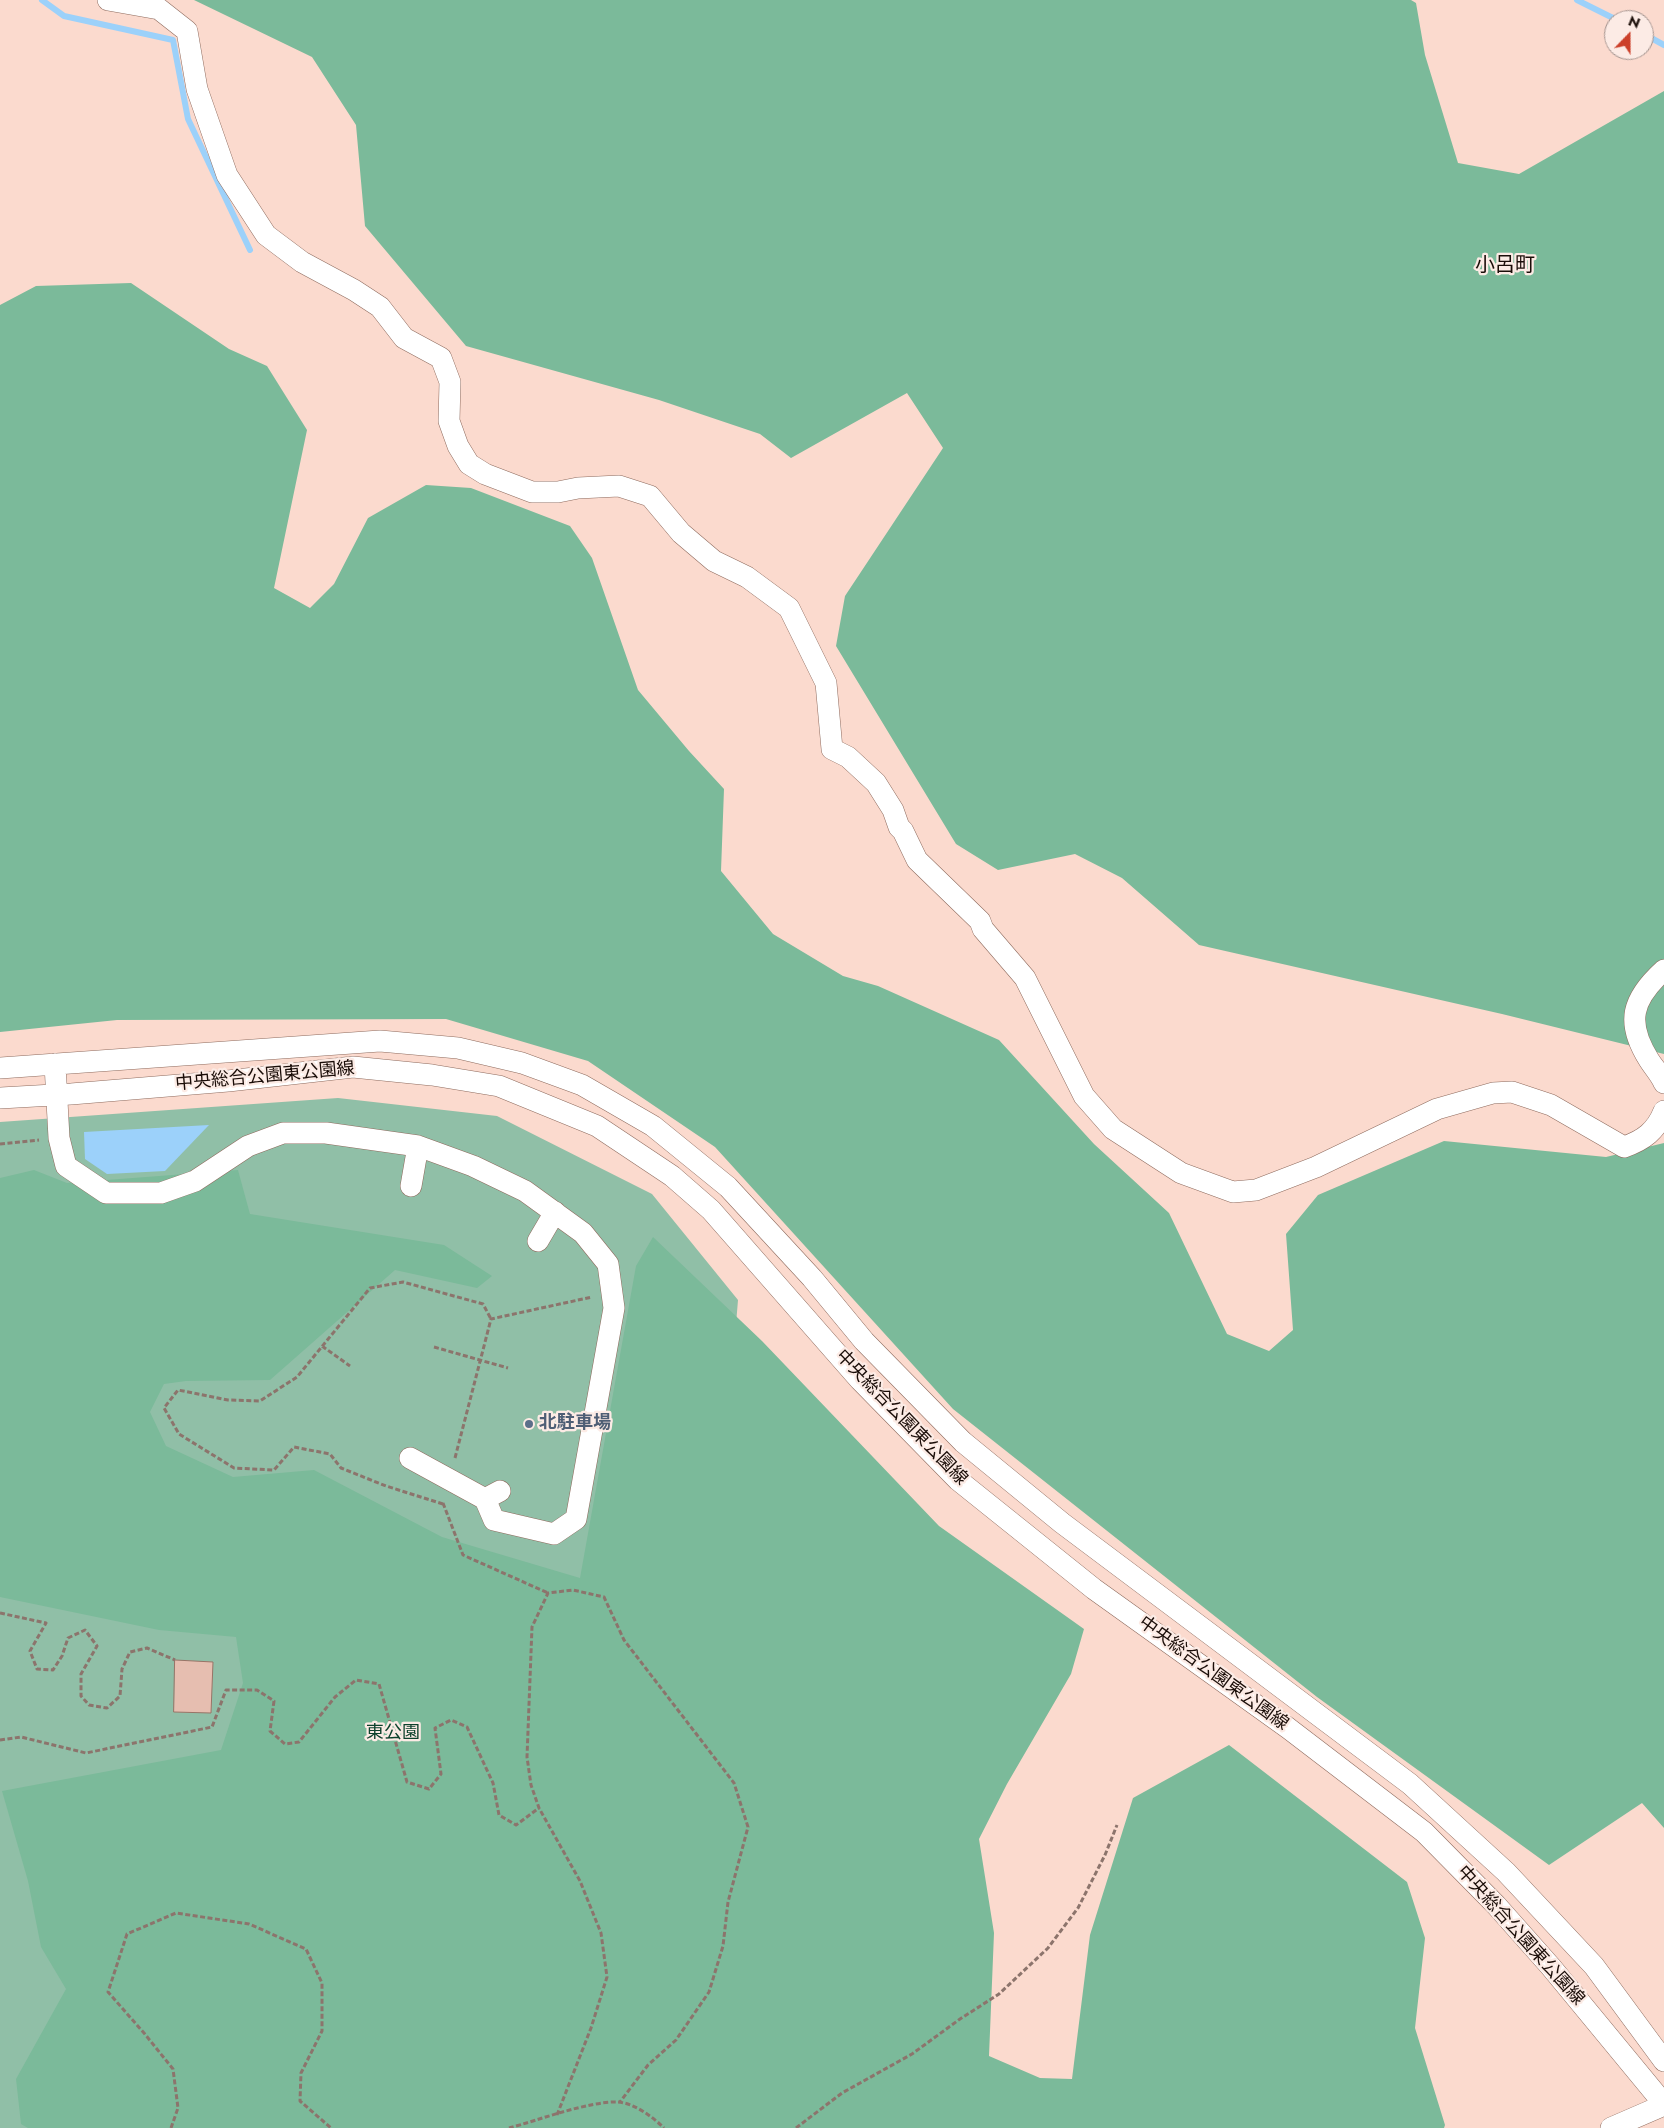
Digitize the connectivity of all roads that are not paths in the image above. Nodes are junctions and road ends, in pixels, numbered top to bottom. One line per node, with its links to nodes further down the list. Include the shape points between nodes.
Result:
1 (108, 0): 8 (street, via 158,9 187,31 197,89 228,175 266,235 302,262 380,307 404,338 441,358 450,382 449,421 469,464 485,474 532,492 619,486 650,496 681,534 714,561 747,576 789,608 826,683 832,749 848,757 876,784 917,860 980,921 983,929 1025,978 1084,1096 1113,1129 1181,1173 1233,1192 1256,1190 1316,1168 1436,1108 1492,1092 1512,1092 1551,1105 1624,1147 1641,1141 1658,1125)
2 (1664, 970): 5 (street, via 1635,1005 1634,1026 1648,1058)
3 (55, 1064): 4 (street); 6 (street); 14 (street, via 380,1041 458,1048 522,1063 582,1085 652,1126 728,1187 812,1278 864,1341 964,1442 1070,1529 1410,1784 1506,1872 1594,1966)
4 (0, 1068)
5 (1664, 1083)
6 (57, 1094): 7 (street, 中央総合公園東公園線); 9 (street, via 59,1138 66,1166 106,1193 161,1192 178,1187 195,1181 248,1146 283,1133 326,1133); 15 (street, 中央総合公園東公園線, via 353,1067 499,1086 597,1126 672,1176 711,1210 860,1380 958,1480 1094,1590 1288,1728 1424,1832 1551,1967)
7 (0, 1098)
8 (1664, 1111)
9 (418, 1146): 10 (street); 11 (street, via 473,1166 525,1191)
10 (411, 1186)
11 (555, 1212): 12 (street); 13 (street, via 583,1233 608,1264 614,1308 576,1519 554,1534 494,1520 493,1495 449,1480)
12 (538, 1241)
13 (410, 1458)
14 (1664, 2061)
15 (1664, 2105): 16 (street)
16 (1611, 2128)

